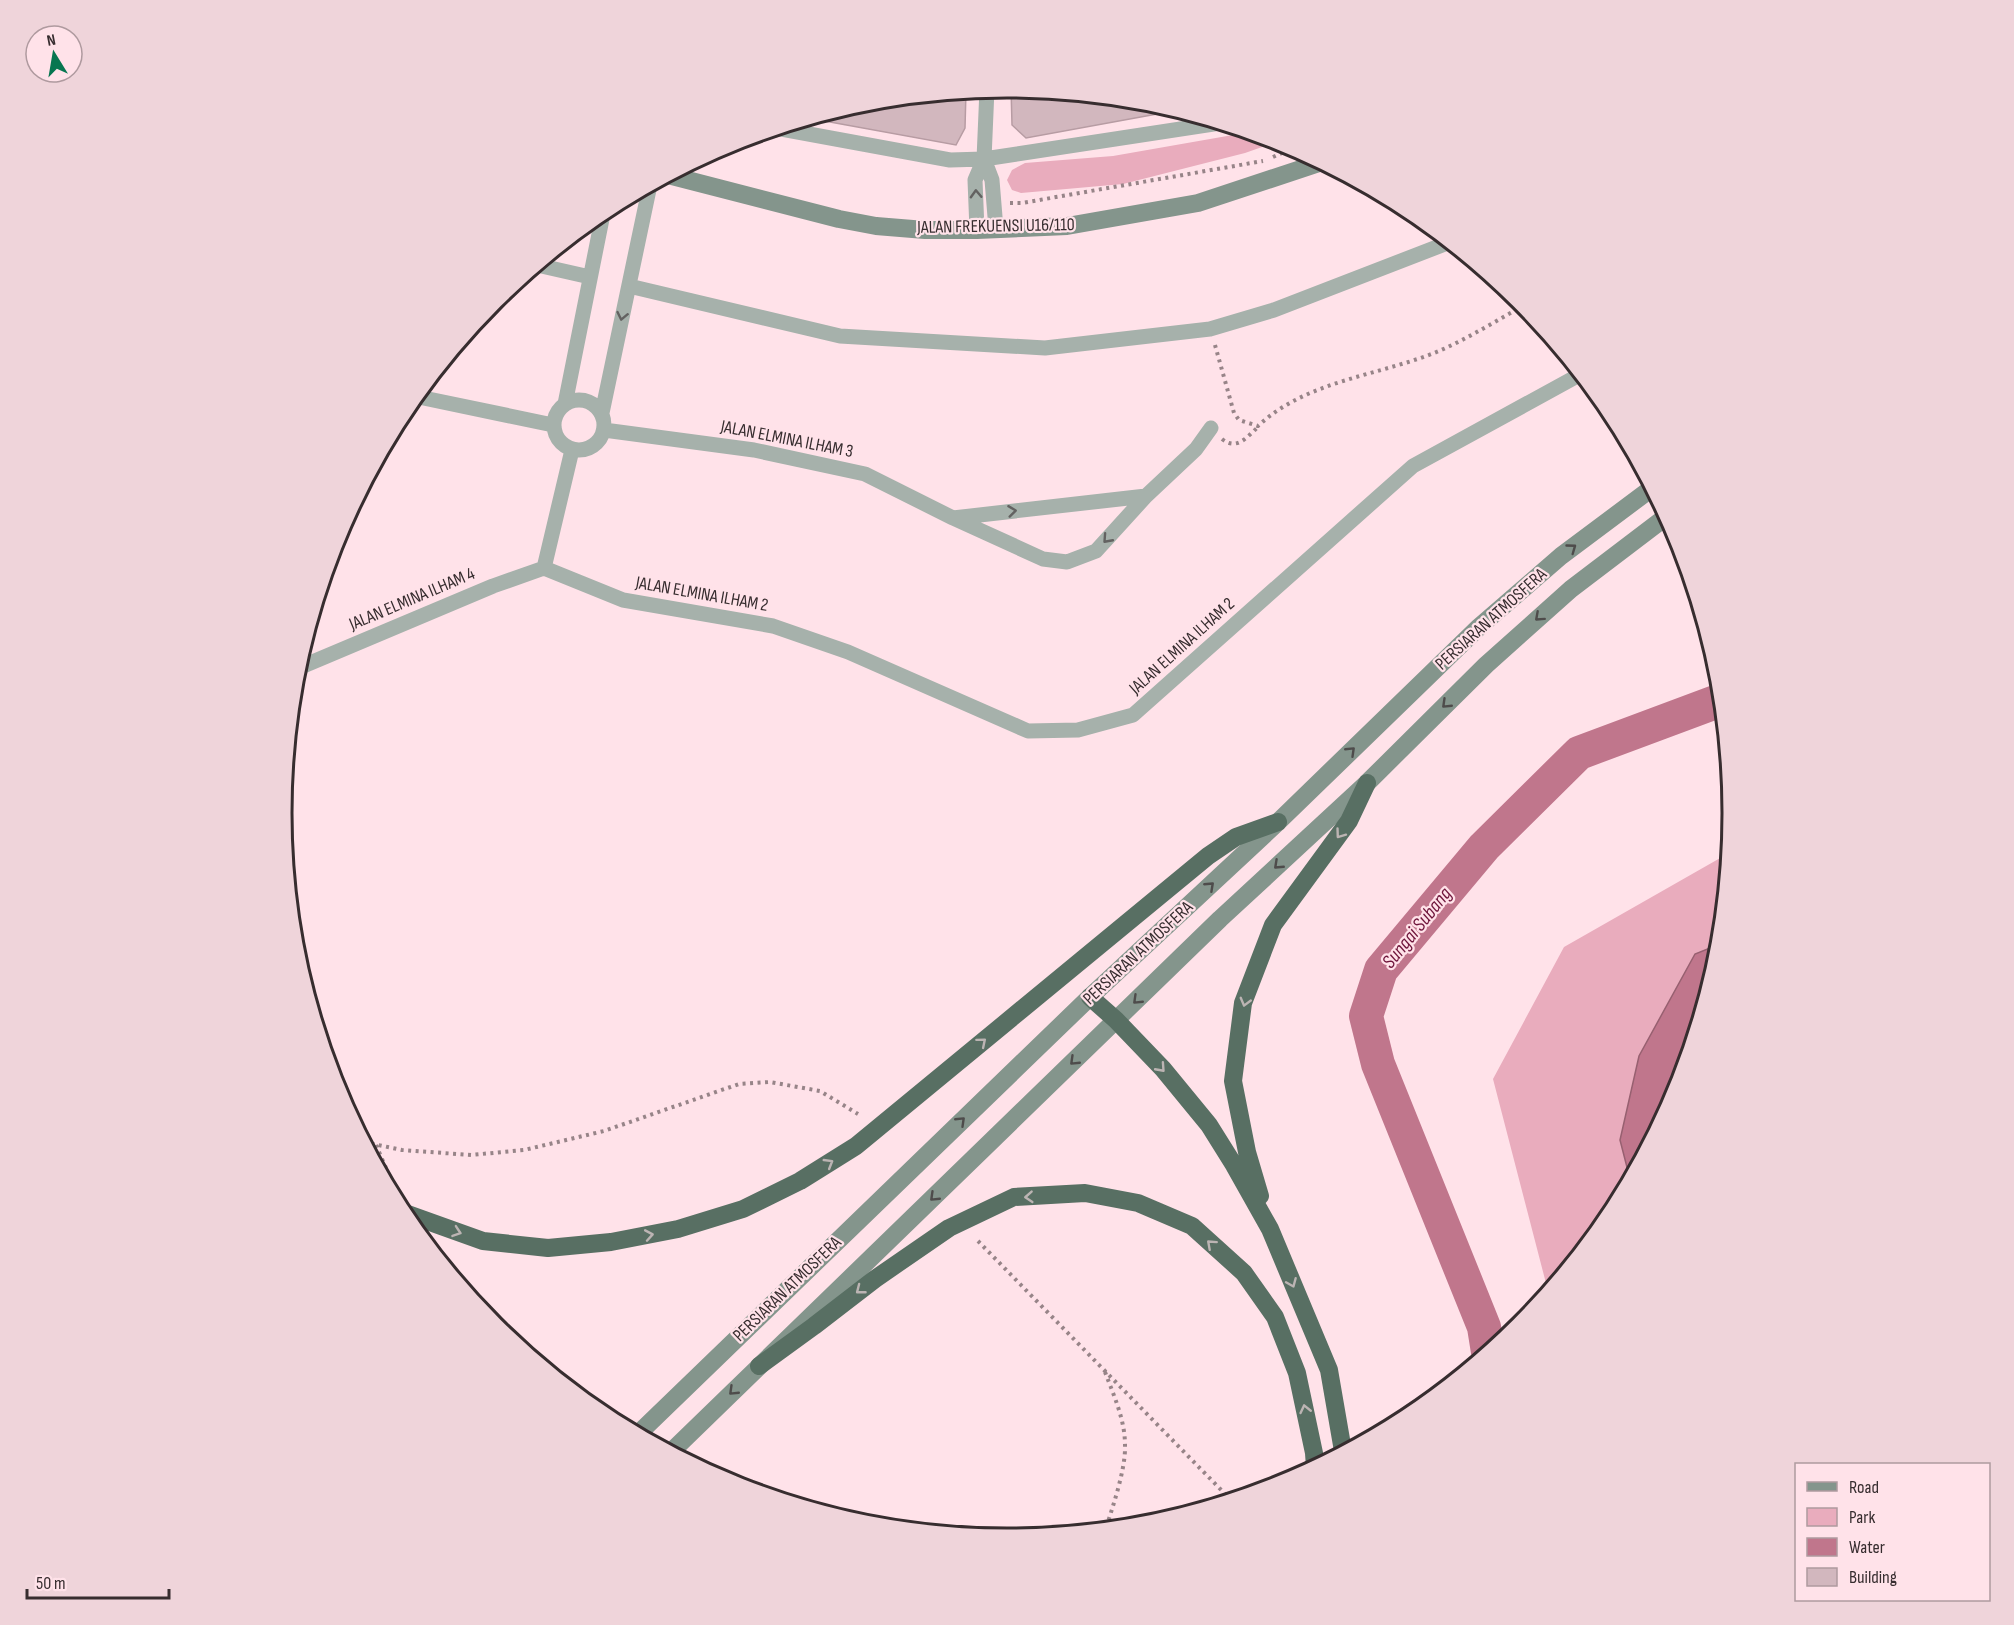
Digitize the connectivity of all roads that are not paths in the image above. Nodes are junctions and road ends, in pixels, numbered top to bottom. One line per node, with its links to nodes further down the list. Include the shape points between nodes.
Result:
1 (987, 98): 4 (street)
2 (1204, 125): 4 (street)
3 (791, 131): 4 (street, via 950,160)
4 (984, 159): 9 (street, via 992,180); 10 (street, one-way to 4, via 975,180)
5 (1311, 166): 9 (main road, JALAN FREKUENSI U16/110, via 1198,203 1090,224)
6 (678, 178): 10 (main road, JALAN FREKUENSI U16/110, via 876,226)
7 (648, 194): 14 (street)
8 (601, 225): 13 (street)
9 (996, 229): 10 (main road, JALAN FREKUENSI U16/110)
10 (977, 230)
11 (1442, 245): 14 (street, via 1274,310 1210,329 1045,348 840,336)
12 (546, 267): 13 (street)
13 (590, 277): 19 (street)
14 (629, 286): 20 (street, one-way to 20)
15 (1572, 374): 17 (street, JALAN ELMINA ILHAM 2)
16 (1574, 378): 17 (street, JALAN ELMINA ILHAM 2)
17 (1551, 390): 29 (street, JALAN ELMINA ILHAM 2, via 1413,466 1133,715 1078,730 1028,731 848,652 783,630 623,600)
18 (424, 398): 21 (street)
19 (565, 404): 20 (street, via 581,399); 21 (street)
20 (602, 413): 23 (street)
21 (553, 425): 24 (street, via 558,440)
22 (1211, 428): 26 (street, JALAN ELMINA ILHAM 3, via 1196,449)
23 (604, 430): 24 (street, via 596,444); 27 (street, JALAN ELMINA ILHAM 3, via 754,450 865,474)
24 (572, 450): 29 (street)
25 (1646, 492): 32 (main road, PERSIARAN ATMOSFERA, one-way to 25, via 1479,627 1561,555)
26 (1146, 496): 27 (street, one-way to 26); 27 (street, JALAN ELMINA ILHAM 3, one-way to 27, via 1096,551 1067,562 1042,559)
27 (953, 518)
28 (1660, 521): 31 (main road, PERSIARAN ATMOSFERA, one-way to 31, via 1556,602)
29 (544, 568): 30 (street, JALAN ELMINA ILHAM 4)
30 (308, 664)
31 (1367, 783): 34 (main road, PERSIARAN ATMOSFERA, one-way to 34); 36 (highway, one-way to 36, via 1349,821 1273,925 1243,1003 1233,1081 1247,1152)
32 (1278, 822): 33 (main road, PERSIARAN ATMOSFERA, one-way to 32); 35 (highway, one-way to 32, via 483,1241 548,1248 611,1242 678,1229 742,1209 856,1146 1208,856 1236,837)
33 (1090, 997): 34 (highway); 38 (main road, PERSIARAN ATMOSFERA, one-way to 33)
34 (1116, 1020): 36 (highway, one-way to 36, via 1209,1125); 37 (main road, PERSIARAN ATMOSFERA, one-way to 37)
35 (418, 1218)
36 (1270, 1229): 39 (highway, one-way to 39, via 1329,1370)
37 (759, 1366): 40 (main road, PERSIARAN ATMOSFERA, one-way to 40); 41 (highway, one-way to 37, via 1297,1373 1275,1317 1244,1274 1192,1226 1138,1203 1085,1193 1014,1197 949,1228)
38 (644, 1428)
39 (1342, 1444)
40 (677, 1446)
41 (1314, 1458)

